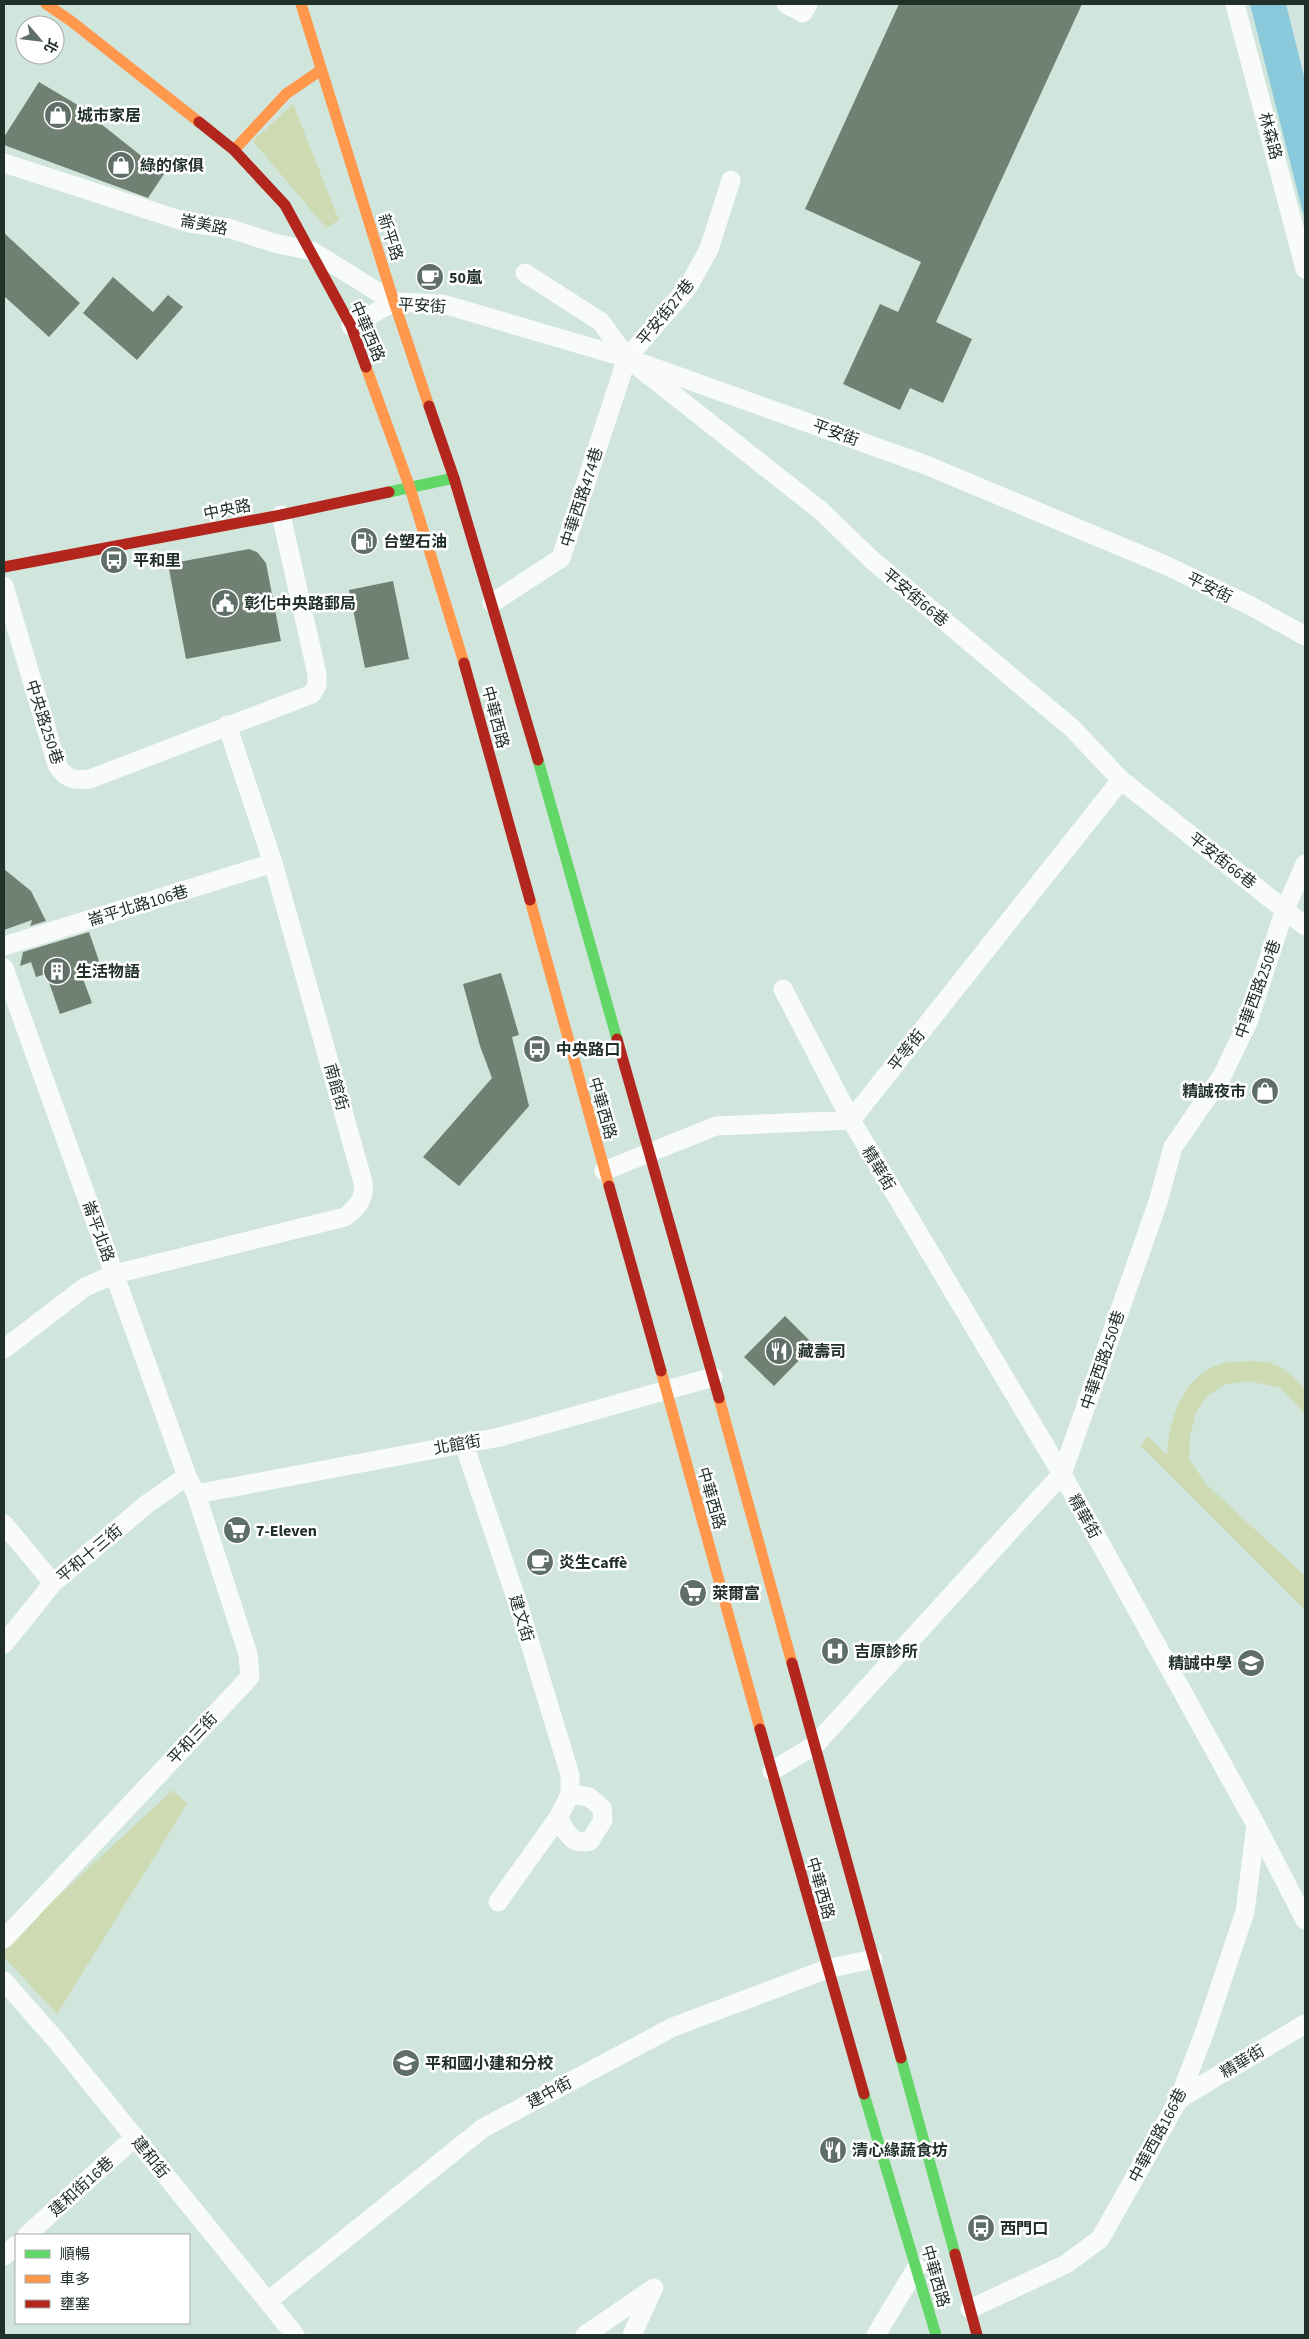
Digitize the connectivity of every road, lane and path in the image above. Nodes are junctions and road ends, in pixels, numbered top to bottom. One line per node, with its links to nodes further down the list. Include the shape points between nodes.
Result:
1 (46, 4): 7 (main road, 中華西路, via 71,20)
2 (301, 4): 6 (main road, 新平路)
3 (786, 4): 4 (street, via 803,13)
4 (808, 4)
5 (1235, 4): 11 (street, 林森路)
6 (321, 70): 7 (main road, via 286,94); 13 (main road, 新平路)
7 (234, 150): 10 (main road, 中華西路, via 285,205)
8 (4, 164): 10 (street, 崙美路, via 190,223 228,228)
9 (731, 180): 15 (street, 平安街27巷, via 709,249 688,287)
10 (312, 251): 13 (street, 崙美路); 14 (main road, 中華西路)
11 (1305, 270)
12 (525, 273): 15 (street, 平安街66巷, via 601,322)
13 (394, 302): 14 (street, 平安街); 15 (street, 平安街, via 443,304); 16 (main road, 新平路)
14 (351, 326): 17 (main road, 中華西路)
15 (628, 358): 21 (street, 中華西路474巷, via 561,558); 22 (street, 平安街, via 926,465 1165,565); 24 (street, 平安街66巷, via 820,510 871,559 1074,729)
16 (454, 478): 17 (main road, 中央路); 21 (main road, 中華西路)
17 (410, 488): 18 (main road, 中央路); 34 (main road, 中華西路, via 463,660)
18 (281, 515): 19 (main road, 中央路); 23 (street, via 317,686 303,699)
19 (4, 567)
20 (4, 586): 23 (street, 中央路250巷, via 57,765 64,775 76,780 90,779)
21 (492, 603): 33 (main road, 中華西路)
22 (1305, 636)
23 (227, 725): 25 (street, 南館街)
24 (1121, 780): 27 (street, 平安街66巷); 32 (street, 平等街)
25 (273, 863): 29 (street, 崙平北路106巷); 35 (street, 南館街, via 365,1193 358,1208 344,1217)
26 (1305, 864): 27 (street, 中華西路250巷)
27 (1285, 909): 28 (street, 平安街66巷); 40 (street, 中華西路250巷, via 1248,1022 1222,1076 1173,1147 1158,1202)
28 (1305, 926)
29 (4, 946)
30 (4, 968): 35 (street, 崙平北路)
31 (783, 989): 32 (street, 精華街)
32 (851, 1120): 33 (street, via 716,1126); 40 (street, 精華街)
33 (650, 1152): 34 (street); 37 (main road, 中華西路)
34 (604, 1171): 38 (main road, 中華西路)
35 (115, 1274): 36 (street, 南館街, via 85,1287); 41 (street, 崙平北路)
36 (4, 1349)
37 (713, 1377): 38 (street, 北館街); 46 (main road, 中華西路)
38 (665, 1391): 39 (street, 北館街); 47 (main road, 中華西路)
39 (464, 1444): 42 (street, 北館街); 48 (street, 建文街, via 522,1616 570,1775)
40 (1062, 1474): 46 (street, 中華西路250巷); 50 (street, 精華街)
41 (187, 1476): 42 (street, 崙平北路); 44 (street, 平和十三街)
42 (196, 1494): 53 (street, 平和三街, via 248,1654 250,1677)
43 (4, 1524): 44 (street)
44 (53, 1583): 45 (street, 平和十三街)
45 (4, 1644)
46 (815, 1745): 47 (street, 中華西路250巷); 54 (main road, 中華西路)
47 (772, 1771): 55 (main road, 中華西路)
48 (570, 1794): 49 (street); 49 (street, via 589,1797 602,1808 603,1820 590,1842 581,1844 573,1840)
49 (558, 1818): 51 (street)
50 (1256, 1825): 52 (street, 精華街); 58 (street, 中華西路166巷, via 1245,1912)
51 (498, 1902)
52 (1305, 1920)
53 (4, 1939)
54 (873, 1959): 55 (street, 建中街); 65 (main road, 中華西路)
55 (827, 1969): 63 (main road, 中華西路); 64 (street, 建中街, via 673,2027 483,2128)
56 (4, 1981): 59 (street, 建和街)
57 (1305, 2024): 58 (street, 精華街)
58 (1180, 2099): 65 (street, 中華西路166巷, via 1100,2239 1066,2264)
59 (135, 2137): 60 (street, 建和街16巷); 64 (street, 建和街)
60 (28, 2234)
61 (15, 2246): 62 (street)
62 (4, 2256)
63 (917, 2267): 70 (street); 71 (main road, 中華西路)
64 (268, 2300): 67 (street, 建和街)
65 (970, 2310): 66 (main road, 中華西路)
66 (982, 2332)
67 (295, 2335)
68 (585, 2335): 69 (street, via 654,2288)
69 (632, 2335)
70 (876, 2335)
71 (936, 2335)

